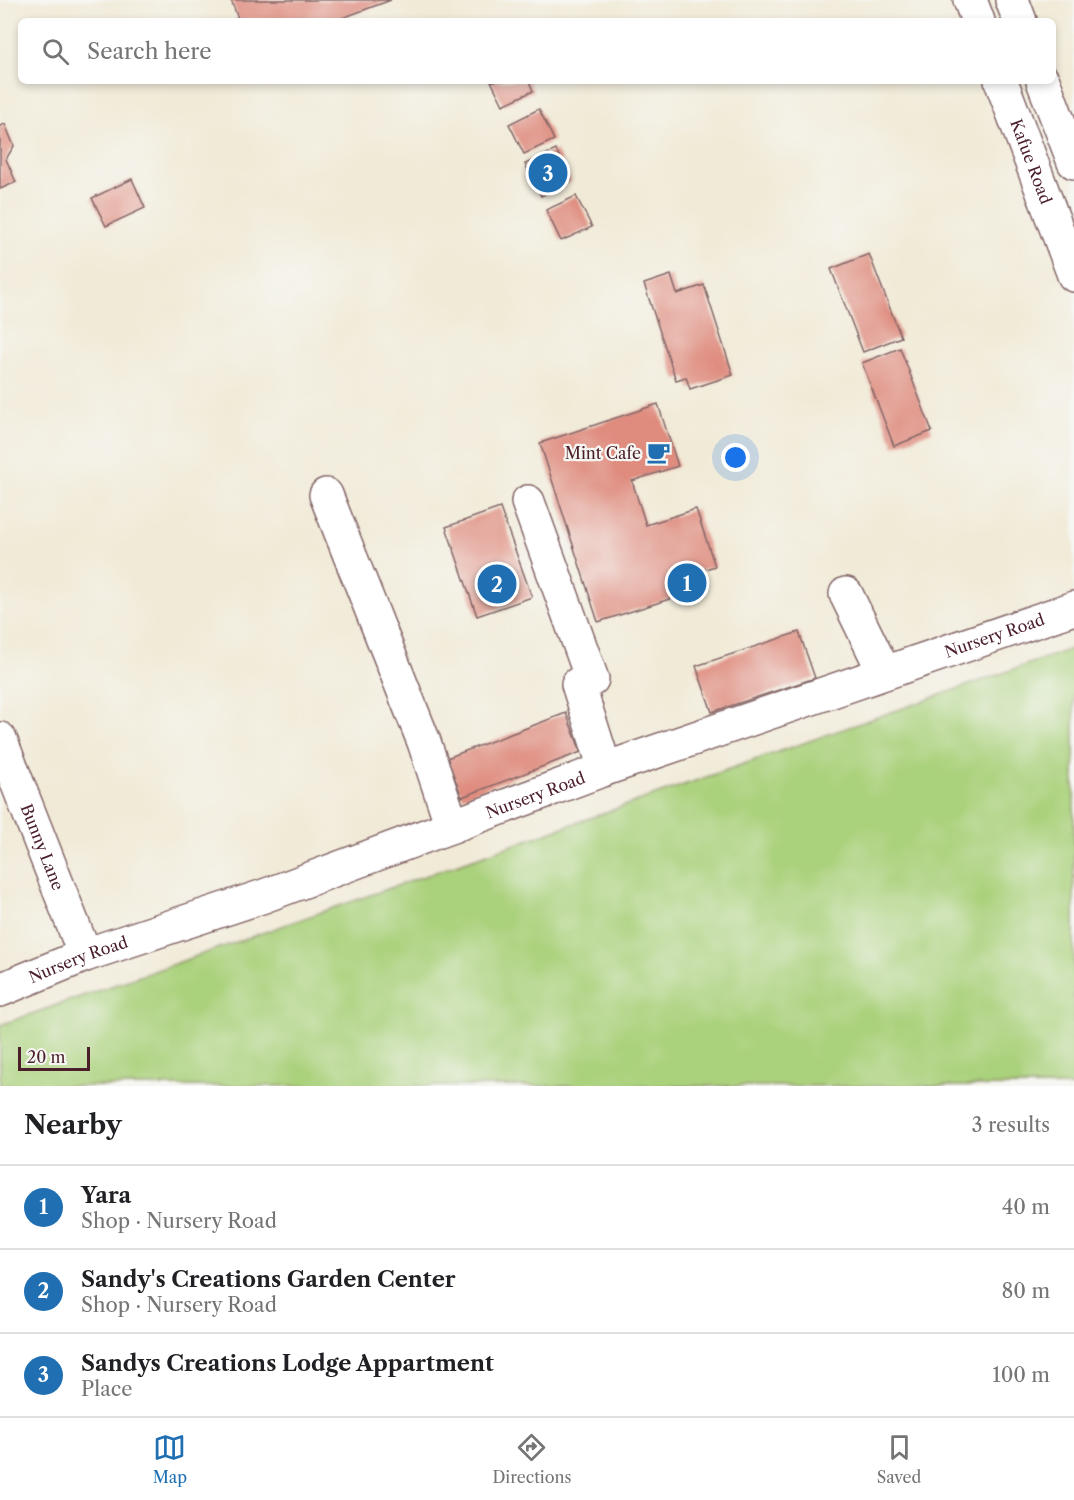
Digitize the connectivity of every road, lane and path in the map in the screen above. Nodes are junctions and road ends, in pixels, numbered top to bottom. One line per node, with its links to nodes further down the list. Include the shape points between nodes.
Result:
1 (970, 0): 3 (main road)
2 (1012, 0): 4 (main road)
3 (977, 18)
4 (1019, 18)
5 (1001, 84): 8 (main road, Kafue Road)
6 (1044, 84): 7 (main road)
7 (1074, 162)
8 (1074, 274)
9 (326, 495): 16 (main road, via 424,742)
10 (528, 502): 15 (main road, via 585,682)
11 (846, 594): 13 (main road)
12 (1074, 608): 13 (main road, Nursery Road)
13 (884, 672): 15 (main road, Nursery Road)
14 (0, 739): 17 (main road, Bunny Lane)
15 (605, 769): 16 (main road, Nursery Road)
16 (452, 826): 17 (main road, Nursery Road, via 264,896)
17 (85, 955): 18 (main road, Nursery Road)
18 (0, 990)

